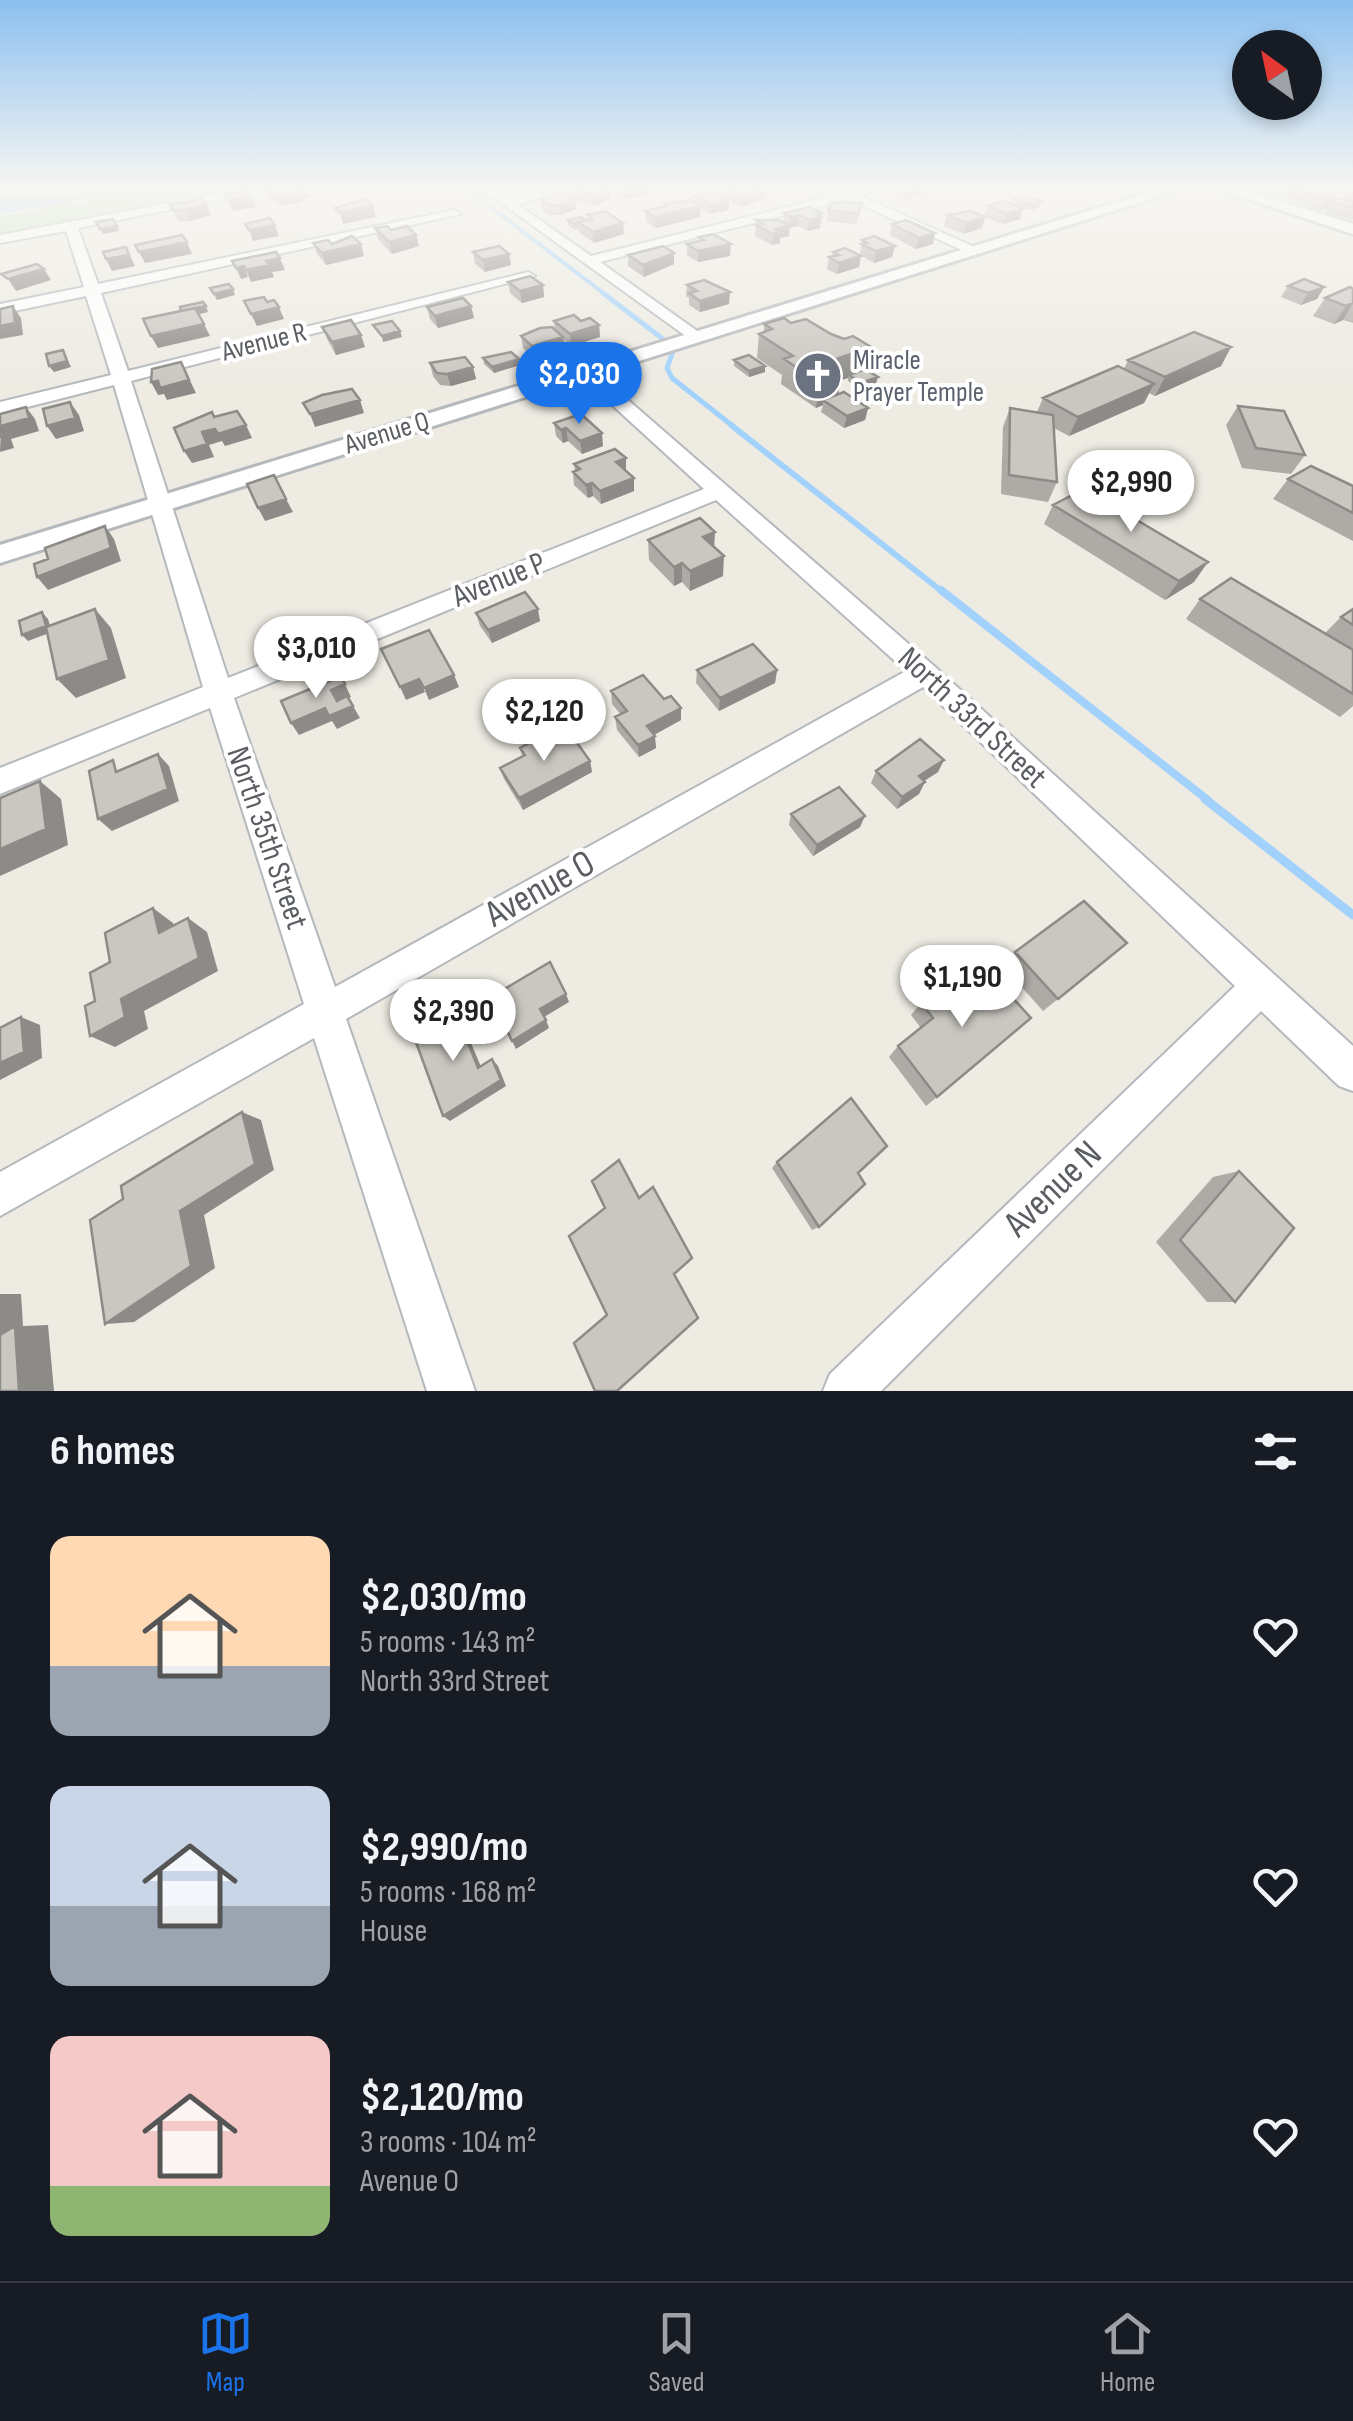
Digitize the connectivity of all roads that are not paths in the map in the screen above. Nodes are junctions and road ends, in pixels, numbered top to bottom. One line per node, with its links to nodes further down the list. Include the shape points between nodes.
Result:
1 (79, 254): 8 (street, North 35th Street)
2 (263, 254): 8 (street)
3 (579, 254): 6 (street)
4 (611, 254): 6 (street)
5 (966, 254): 10 (street, Avenue Q)
6 (588, 260): 10 (street)
7 (528, 276): 12 (street, Avenue R)
8 (90, 290): 9 (street); 12 (street, North 35th Street)
9 (0, 309)
10 (694, 337): 11 (street, Avenue Q)
11 (584, 372): 14 (street, North 33rd Street); 15 (street, Avenue Q)
12 (120, 378): 13 (street, Avenue R); 15 (street, North 35th Street)
13 (0, 408)
14 (719, 491): 17 (street, North 33rd Street); 18 (street, Avenue P)
15 (163, 504): 16 (street, Avenue Q); 18 (street, North 35th Street)
16 (0, 554)
17 (925, 673): 20 (street, North 33rd Street); 21 (street, Avenue O)
18 (218, 694): 19 (street, Avenue P); 21 (street, North 35th Street)
19 (0, 781)
20 (1259, 988): 22 (street, North 33rd Street); 25 (street, Avenue N)
21 (324, 1010): 23 (street, Avenue O); 24 (street, North 35th Street)
22 (1353, 1072)
23 (0, 1194)
24 (451, 1391)
25 (847, 1391)

